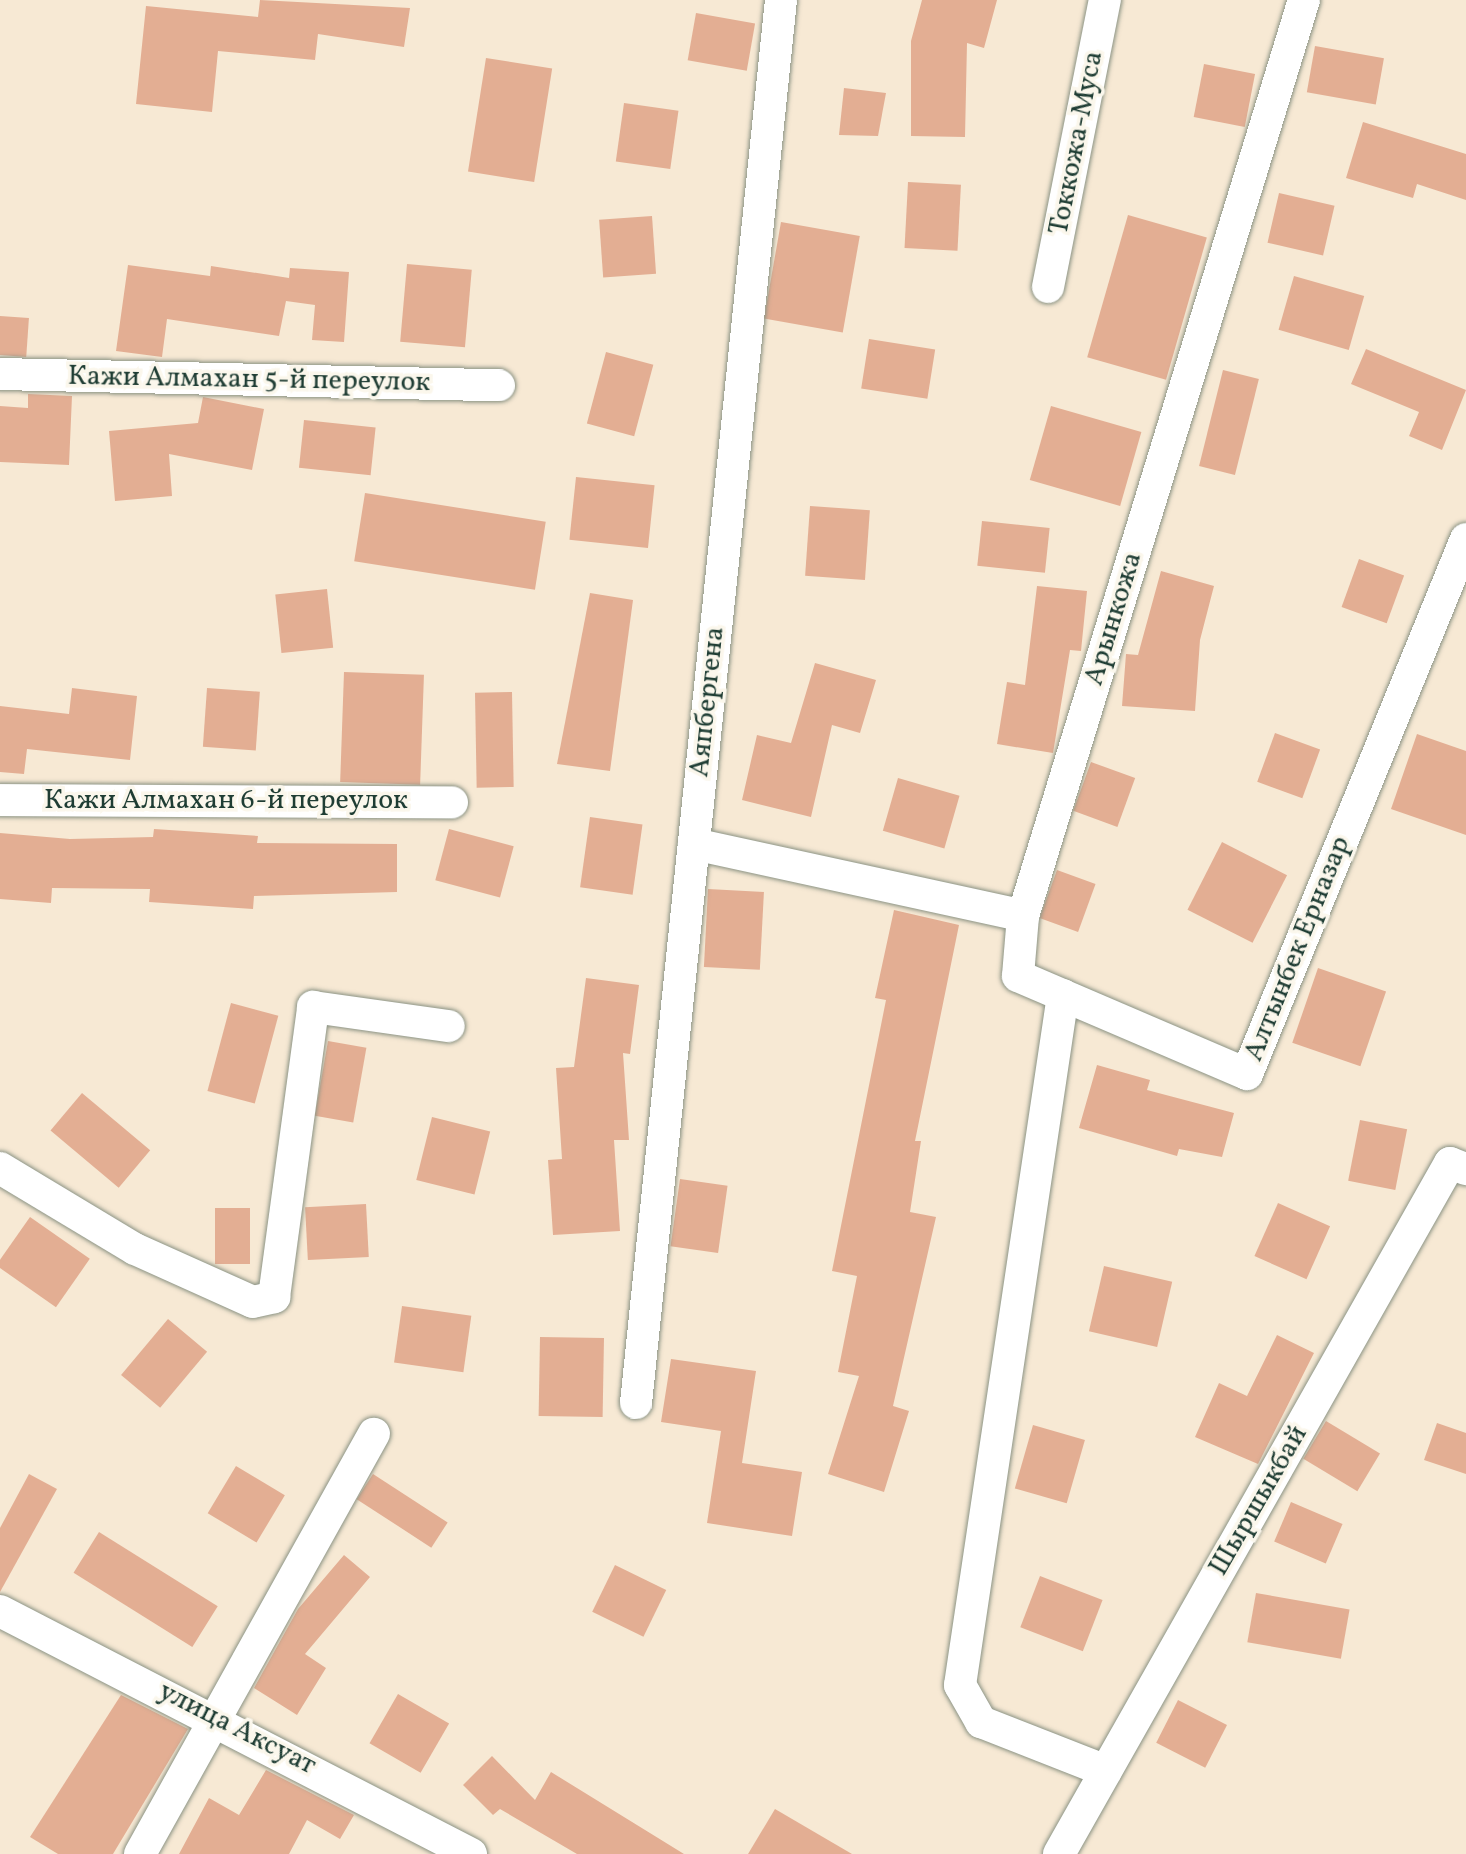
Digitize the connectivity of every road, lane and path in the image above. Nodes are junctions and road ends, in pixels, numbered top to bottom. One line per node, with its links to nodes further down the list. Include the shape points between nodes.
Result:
1 (781, 0): 10 (street, Аяпбергена)
2 (1105, 0): 4 (street, Токкожа-Муса)
3 (1304, 0): 11 (street, Арынкожа)
4 (1048, 287)
5 (0, 374): 6 (street, Кажи Алмахан 5-й переулок)
6 (499, 385)
7 (1466, 539): 12 (street, Алтынбек Ерназар, via 1247,1074)
8 (0, 800): 9 (street, Кажи Алмахан 6-й переулок)
9 (452, 802)
10 (694, 844): 11 (street); 16 (street, Аяпбергена)
11 (1023, 916): 12 (street, Алтынбек Ерназар, via 1018,976)
12 (1063, 995): 20 (street, via 960,1685 981,1722)
13 (449, 1026): 15 (street, via 313,1007 274,1297 253,1302 135,1249)
14 (1466, 1169): 20 (street, Шыршыкбай, via 1450,1163)
15 (3, 1179)
16 (636, 1403)
17 (374, 1434): 19 (street)
18 (0, 1611): 19 (street, улица Аксуат)
19 (220, 1719): 21 (street); 22 (street, улица Аксуат)
20 (1106, 1771): 23 (street, Шыршыкбай)
21 (140, 1854)
22 (471, 1854)
23 (1059, 1854)

